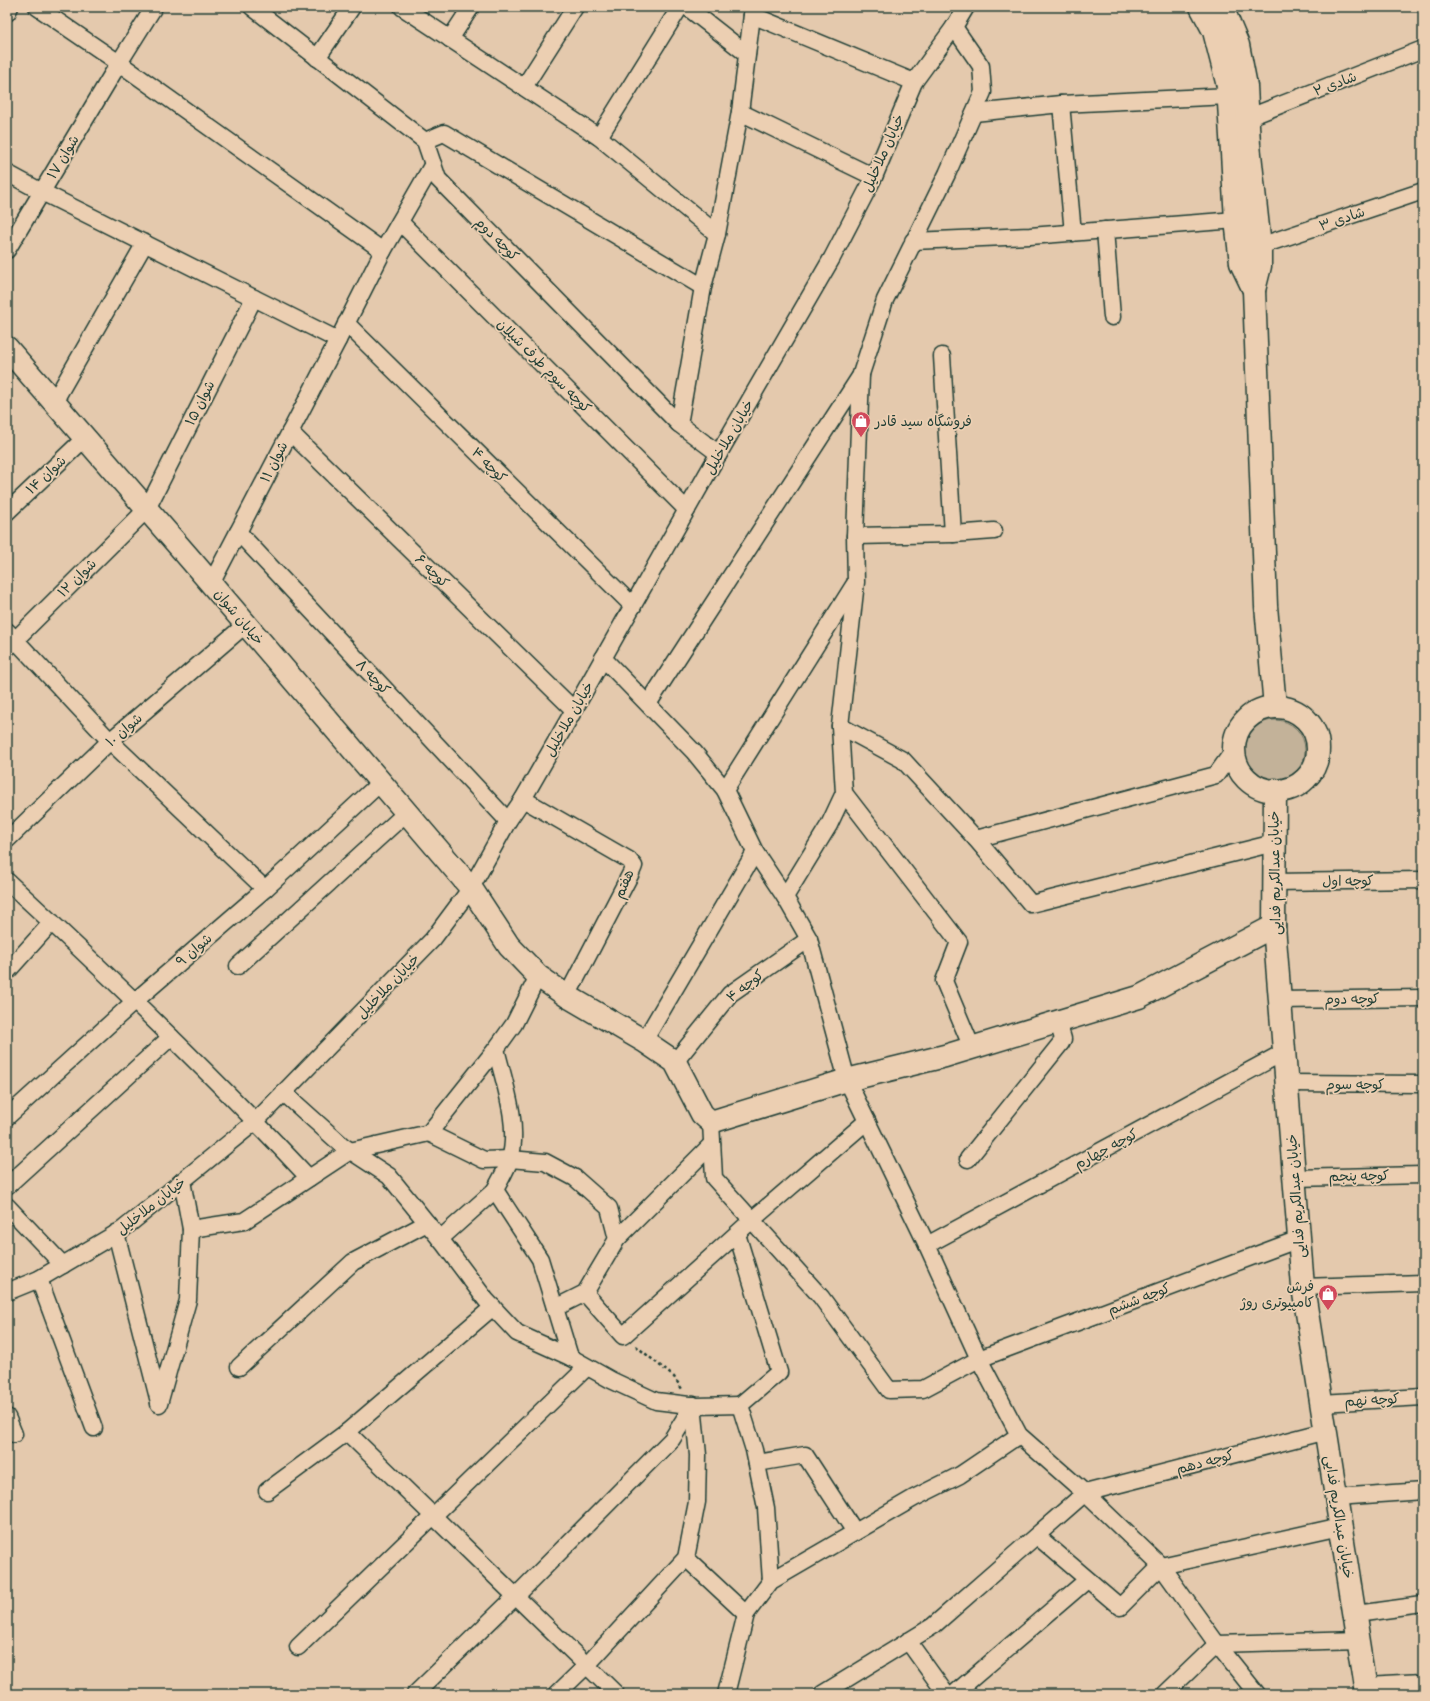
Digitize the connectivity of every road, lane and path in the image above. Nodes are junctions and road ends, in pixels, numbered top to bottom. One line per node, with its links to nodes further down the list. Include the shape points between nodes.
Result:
1 (10, 7): 15 (street)
2 (37, 7): 21 (street)
3 (154, 7): 21 (street, شوان ۱۷)
4 (252, 7): 20 (street)
5 (352, 7): 20 (street)
6 (402, 7): 17 (street)
7 (471, 7): 17 (street)
8 (575, 7): 23 (street)
9 (680, 7): 29 (street)
10 (687, 7): 19 (street)
11 (966, 7): 16 (street, خیابان ملاخلیل)
12 (1201, 7): 24 (street, via 1214,31 1228,86)
13 (1222, 7): 28 (street, via 1238,45 1246,86)
14 (752, 11): 19 (street); 22 (street)
15 (7, 13)
16 (954, 27): 22 (street, خیابان ملاخلیل); 27 (street, via 981,66 983,92)
17 (450, 39): 23 (street)
18 (1423, 49): 28 (street, شادی ۲)
19 (747, 54): 26 (street)
20 (317, 58): 30 (street)
21 (119, 63): 34 (street, شوان ۱۷); 45 (street)
22 (914, 82): 33 (street, خیابان ملاخلیل)
23 (524, 87): 29 (street)
24 (1228, 96): 25 (street); 36 (street)
25 (1060, 104): 27 (street); 39 (street)
26 (740, 112): 33 (street); 40 (street)
27 (974, 113): 41 (street, via 948,174)
28 (1247, 118): 43 (street)
29 (599, 137): 40 (street)
30 (425, 141): 31 (street, کوچه دوم); 46 (street, via 444,133)
31 (433, 164): 37 (street, شوان ۱۱); 56 (street, کوچه دوم, via 438,179)
32 (7, 173): 34 (street)
33 (874, 177): 59 (street, خیابان ملاخلیل, via 832,258)
34 (42, 192): 42 (street); 44 (street, شوان ۱۷)
35 (1423, 192): 43 (street, شادی ۳)
36 (1236, 220): 38 (street); 47 (street, via 1241,263)
37 (400, 222): 45 (street, شوان ۱۱); 61 (street, کوچه سوم طرف شیلان)
38 (1105, 230): 39 (street); 49 (street)
39 (1073, 233): 41 (street)
40 (717, 234): 46 (street)
41 (914, 241): 54 (street, via 885,300)
42 (145, 243): 48 (street); 55 (street)
43 (1260, 246): 47 (street, via 1260,266)
44 (7, 250)
45 (383, 251): 50 (street, شوان ۱۱)
46 (703, 287): 56 (street)
47 (1254, 290): 74 (street, via 1266,606)
48 (254, 298): 51 (street); 60 (street, شوان ۱۵)
49 (1112, 317)
50 (346, 323): 51 (street, شوان ۱۱); 69 (street, کوچه ۴)
51 (338, 340): 57 (street, شوان ۱۱)
52 (7, 348): 55 (street, خیابان شوان)
53 (942, 356): 65 (street)
54 (861, 374): 66 (street); 73 (street)
55 (54, 402): 58 (street, خیابان شوان)
56 (679, 424): 59 (street, کوچه دوم)
57 (290, 432): 64 (street, شوان ۱۱); 75 (street, کوچه ۶)
58 (85, 438): 60 (street, خیابان شوان); 62 (street, شوان ۱۴)
59 (719, 454): 61 (street, خیابان ملاخلیل)
60 (147, 509): 68 (street, خیابان شوان); 71 (street, شوان ۱۲)
61 (687, 510): 69 (street, خیابان ملاخلیل)
62 (7, 512)
63 (994, 531): 65 (street)
64 (238, 532): 68 (street, شوان ۱۱); 85 (street, کوچه ۸)
65 (954, 534): 66 (street)
66 (855, 536): 67 (street)
67 (856, 582): 76 (street); 80 (street)
68 (211, 584): 70 (street, خیابان شوان)
69 (633, 606): 72 (street, خیابان ملاخلیل)
70 (246, 624): 77 (street, شوان ۱۰); 79 (street, خیابان شوان)
71 (10, 639): 77 (street)
72 (604, 658): 73 (street); 75 (street, خیابان ملاخلیل)
73 (648, 704): 80 (street, via 694,752)
74 (1275, 707): 78 (street, via 1262,709 1251,715 1236,737); 81 (street, via 1300,714 1310,724 1316,735 1318,750 1316,764 1309,776 1298,786)
75 (574, 710): 83 (street, خیابان ملاخلیل)
76 (840, 726): 82 (street); 86 (street, via 903,760)
77 (110, 741): 87 (street, شوان ۱۰); 94 (street)
78 (1234, 750): 81 (street, via 1237,764 1244,776 1256,786); 86 (street, via 1216,775)
79 (380, 783): 84 (street, خیابان شوان); 94 (street, شوان ۹)
80 (725, 790): 89 (street)
81 (1275, 790): 88 (street, خیابان عبدالکریم فدایی)
82 (844, 793): 95 (street, via 829,825); 109 (street, via 959,942 944,981)
83 (523, 798): 85 (street, خیابان ملاخلیل); 102 (street, هفتم, via 629,860 634,866)
84 (406, 812): 93 (street, خیابان شوان); 99 (street)
85 (508, 821): 93 (street, خیابان ملاخلیل)
86 (976, 839): 88 (street, via 1031,904)
87 (7, 840)
88 (1274, 843): 92 (street, خیابان عبدالکریم فدایی)
89 (755, 852): 95 (street); 108 (street)
90 (1423, 880): 92 (street, کوچه اول)
91 (7, 881): 96 (street)
92 (1273, 882): 97 (street, خیابان عبدالکریم فدایی)
93 (470, 888): 101 (street, خیابان شوان, via 509,946); 116 (street, خیابان ملاخلیل, via 433,939)
94 (265, 889): 104 (street, شوان ۹)
95 (785, 897): 98 (street)
96 (52, 922): 100 (street); 104 (street)
97 (1274, 926): 105 (street, خیابان عبدالکریم فدایی); 106 (street, via 1139,997)
98 (809, 939): 112 (street, کوچه ۴, via 730,994); 113 (street)
99 (238, 966)
100 (7, 972)
101 (538, 976): 102 (street, خیابان شوان); 110 (street, via 514,1024)
102 (567, 996): 108 (street, خیابان شوان)
103 (1423, 998): 105 (street, کوچه دوم)
104 (135, 1000): 107 (street); 117 (street, شوان ۹)
105 (1280, 1000): 111 (street, خیابان عبدالکریم فدایی)
106 (1058, 1022): 109 (street); 125 (street, via 1063,1039 1061,1043)
107 (171, 1036): 118 (street); 130 (street)
108 (644, 1041): 112 (street, خیابان شوان)
109 (972, 1048): 113 (street)
110 (496, 1049): 121 (street); 124 (street, via 507,1091 513,1132)
111 (1284, 1052): 114 (street, خیابان عبدالکریم فدایی); 141 (street, کوچه چهارم)
112 (675, 1062): 120 (street, via 702,1114)
113 (847, 1080): 119 (street); 120 (street)
114 (1287, 1083): 115 (street, کوچه سوم); 128 (street, خیابان عبدالکریم فدایی)
115 (1423, 1084)
116 (284, 1093): 118 (street, خیابان ملاخلیل); 123 (street)
117 (7, 1117)
118 (256, 1121): 127 (street); 129 (street, خیابان ملاخلیل)
119 (867, 1121): 133 (street); 141 (street)
120 (711, 1122): 122 (street)
121 (429, 1133): 123 (street); 124 (street, via 484,1160)
122 (712, 1144): 133 (street, via 714,1178); 139 (street)
123 (350, 1151): 127 (street); 134 (street, via 389,1176)
124 (510, 1159): 131 (street); 139 (street, via 545,1162 574,1178 609,1208)
125 (968, 1159)
126 (1423, 1175): 128 (street, کوچه پنجم)
127 (309, 1178): 135 (street, via 244,1221)
128 (1294, 1178): 140 (street, خیابان عبدالکریم فدایی)
129 (182, 1181): 135 (street); 136 (street, خیابان ملاخلیل)
130 (7, 1186)
131 (495, 1190): 138 (street); 149 (street, via 540,1259)
132 (7, 1206): 142 (street)
133 (752, 1220): 137 (street); 152 (street, کوچه ششم, via 821,1297 889,1390 923,1389)
134 (428, 1223): 138 (street); 154 (street, via 353,1262)
135 (191, 1229): 136 (street, via 188,1300 159,1404)
136 (116, 1233): 142 (street, خیابان ملاخلیل)
137 (737, 1234): 150 (street); 158 (street, via 779,1372)
138 (440, 1239): 148 (street)
139 (617, 1239): 147 (street)
140 (1299, 1239): 145 (street, خیابان عبدالکریم فدایی); 152 (street, کوچه ششم)
141 (927, 1245): 152 (street)
142 (63, 1265): 143 (street, خیابان ملاخلیل)
143 (39, 1279): 146 (street, خیابان ملاخلیل); 160 (street)
144 (1423, 1283): 145 (street)
145 (1303, 1287): 156 (street, خیابان عبدالکریم فدایی)
146 (7, 1292)
147 (585, 1293): 149 (street); 150 (street)
148 (493, 1307): 151 (street, via 517,1333); 162 (street)
149 (555, 1308): 151 (street)
150 (623, 1336): 157 (path, via 674,1377)
151 (570, 1357): 153 (street)
152 (979, 1359): 164 (street)
153 (587, 1366): 157 (street, via 656,1400); 170 (street)
154 (239, 1367)
155 (1423, 1397): 156 (street, کوچه نهم)
156 (1321, 1403): 161 (street, خیابان عبدالکریم فدایی)
157 (693, 1405): 158 (street); 174 (street, via 698,1456 697,1502); 178 (street, via 672,1439)
158 (740, 1405): 165 (street)
159 (7, 1417): 163 (street)
160 (94, 1428)
161 (1326, 1431): 168 (street, کوچه دهم); 169 (street, خیابان عبدالکریم فدایی)
162 (347, 1432): 166 (street); 170 (street)
163 (14, 1434)
164 (1019, 1435): 168 (street); 172 (street, via 960,1475)
165 (757, 1463): 172 (street, via 805,1455); 177 (street, via 766,1508)
166 (267, 1491)
167 (1423, 1491): 169 (street)
168 (1085, 1493): 173 (street); 175 (street)
169 (1336, 1497): 171 (street, خیابان عبدالکریم فدایی)
170 (433, 1516): 178 (street); 185 (street)
171 (1341, 1526): 175 (street); 181 (street, خیابان عبدالکریم فدایی)
172 (856, 1532): 177 (street)
173 (1037, 1536): 176 (street); 183 (street, via 933,1626)
174 (686, 1558): 180 (street); 186 (street)
175 (1161, 1566): 176 (street, via 1120,1607); 184 (street)
176 (1087, 1580): 195 (street)
177 (771, 1581): 180 (street)
178 (516, 1596): 186 (street); 189 (street)
179 (1423, 1605): 181 (street)
180 (746, 1614): 192 (street)
181 (1355, 1614): 182 (street, خیابان عبدالکریم فدایی)
182 (1359, 1640): 184 (street); 188 (street, خیابان عبدالکریم فدایی)
183 (908, 1641): 193 (street); 194 (street)
184 (1217, 1644): 196 (street); 197 (street)
185 (298, 1647)
186 (587, 1665): 190 (street); 191 (street)
187 (1423, 1682): 188 (street)
188 (1367, 1689)
189 (415, 1694)
190 (557, 1694)
191 (616, 1694)
192 (726, 1694)
193 (822, 1694)
194 (946, 1694)
195 (954, 1694)
196 (1165, 1694)
197 (1257, 1694)

